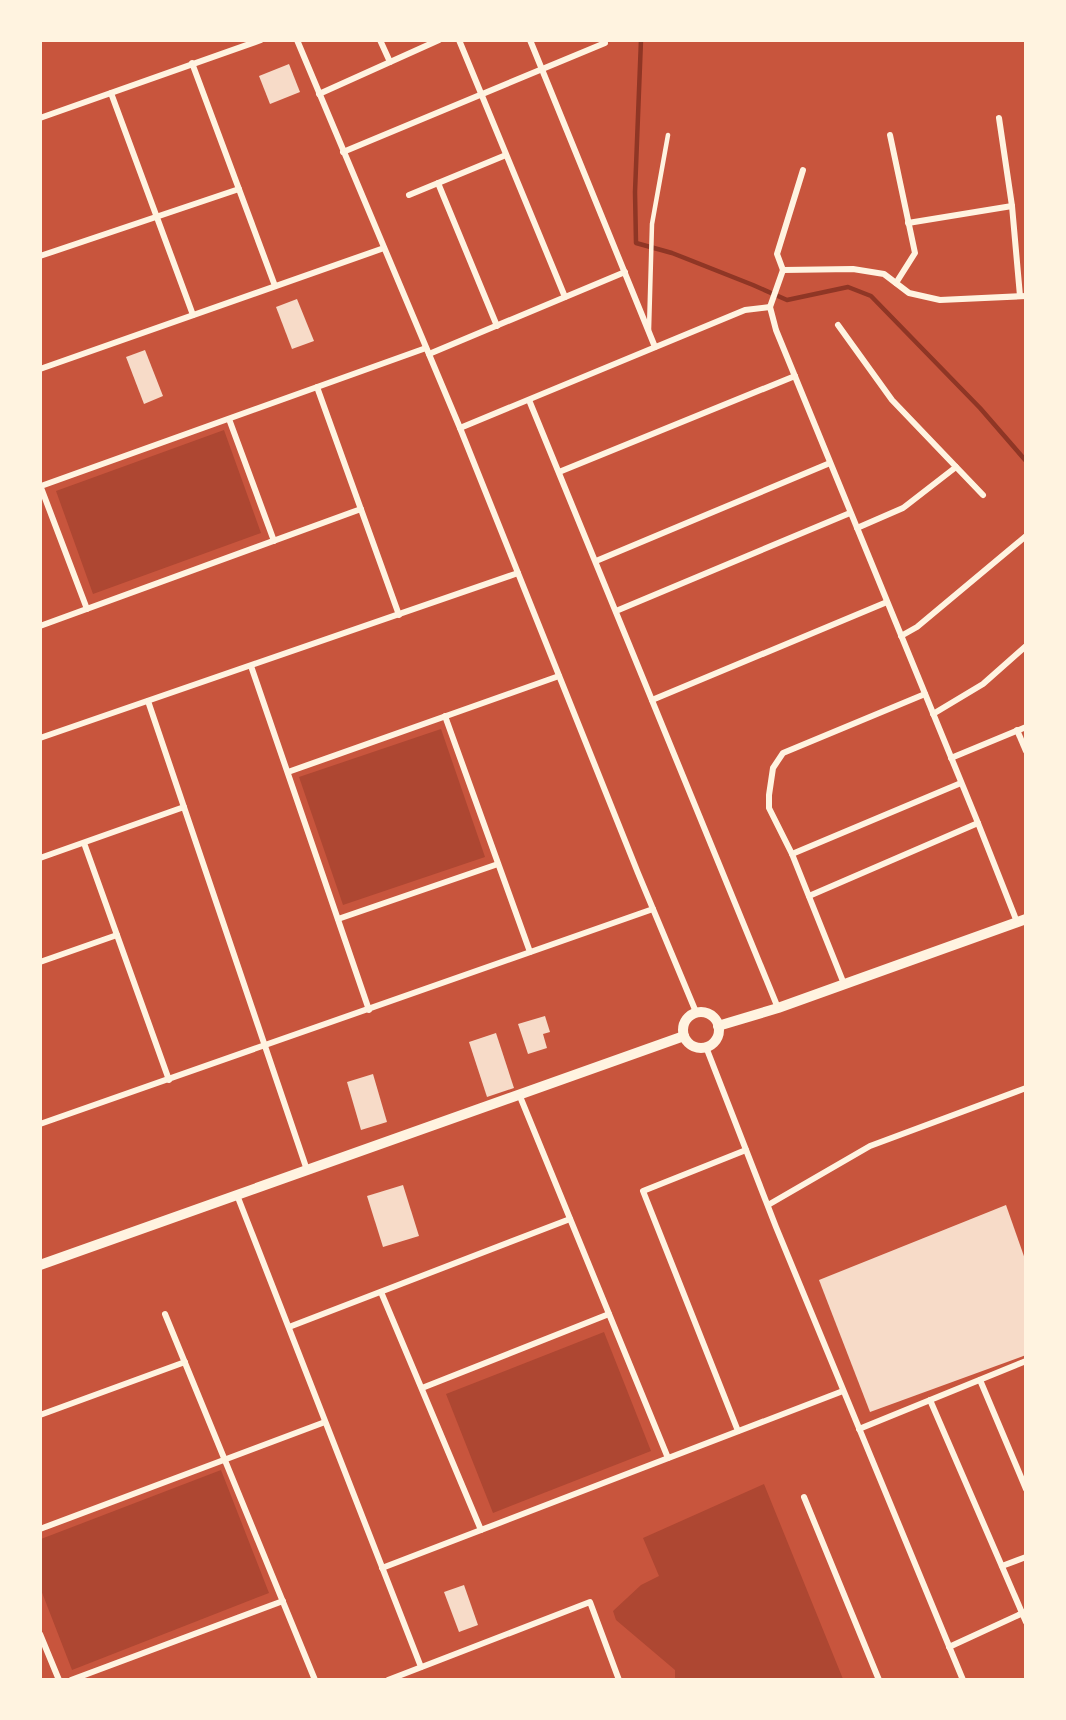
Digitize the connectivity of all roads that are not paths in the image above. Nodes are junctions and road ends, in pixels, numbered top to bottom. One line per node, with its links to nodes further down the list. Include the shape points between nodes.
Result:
1 (261, 40): 9 (street)
2 (297, 40): 12 (street)
3 (380, 40): 8 (street)
4 (439, 40): 8 (street)
5 (459, 40): 13 (street)
6 (530, 40): 10 (street)
7 (604, 40): 10 (street, via 605,43)
8 (390, 62): 12 (street)
9 (192, 63): 11 (street); 22 (street)
10 (542, 69): 13 (street); 30 (street)
11 (111, 93): 14 (street); 25 (street)
12 (319, 94): 18 (street)
13 (481, 95): 18 (street); 19 (street)
14 (40, 118)
15 (999, 118): 24 (street)
16 (668, 135): 39 (lane, via 652,224)
17 (890, 135): 26 (street)
18 (343, 152): 27 (street)
19 (506, 155): 21 (street); 34 (street)
20 (803, 170): 29 (street, via 777,254)
21 (438, 183): 23 (street); 38 (street)
22 (239, 189): 25 (street); 32 (street)
23 (409, 195)
24 (1012, 206): 26 (street); 33 (street)
25 (157, 217): 28 (street); 36 (street)
26 (908, 223): 31 (street, via 915,253)
27 (384, 248): 32 (street); 41 (street)
28 (40, 256)
29 (783, 270): 31 (street, via 853,269 884,274); 35 (street)
30 (625, 272): 34 (street); 39 (street)
31 (896, 283): 33 (street, via 909,293 940,300)
32 (276, 286): 36 (street)
33 (1023, 296)
34 (565, 297): 38 (street)
35 (770, 307): 40 (street, via 745,310); 43 (street)
36 (193, 315): 42 (street)
37 (838, 325): 49 (street, via 892,400)
38 (497, 326): 41 (street)
39 (649, 332): 40 (street)
40 (655, 347): 45 (street)
41 (427, 351): 44 (street); 47 (street)
42 (40, 369)
43 (795, 375): 48 (street); 50 (street)
44 (316, 387): 46 (street); 53 (street)
45 (529, 399): 47 (street); 50 (street)
46 (229, 419): 51 (street); 57 (street)
47 (460, 428): 59 (street)
48 (830, 463): 54 (street); 58 (street)
49 (956, 467): 52 (street); 55 (street, via 903,508)
50 (559, 472): 58 (street)
51 (41, 485): 61 (street)
52 (983, 495)
53 (361, 509): 57 (street); 63 (street)
54 (850, 513): 55 (street); 62 (street)
55 (857, 528): 60 (street)
56 (1024, 540): 65 (street)
57 (274, 541): 61 (street)
58 (596, 561): 62 (street)
59 (518, 573): 63 (street); 68 (street)
60 (887, 602): 65 (street); 70 (street)
61 (87, 609): 64 (street)
62 (616, 611): 70 (street)
63 (399, 615): 67 (street)
64 (40, 626)
65 (901, 636): 69 (street)
66 (1026, 646): 72 (street, via 983,684)
67 (251, 666): 71 (street); 79 (street)
68 (559, 675): 73 (street); 88 (street)
69 (925, 694): 72 (street); 84 (street, via 783,753 773,768 770,808)
70 (652, 700): 95 (street)
71 (148, 701): 76 (street); 81 (street)
72 (933, 714): 78 (street)
73 (445, 716): 79 (street); 86 (street)
74 (1026, 727): 75 (street)
75 (1017, 730): 77 (street); 78 (street)
76 (40, 738)
77 (1026, 751)
78 (951, 758): 80 (street)
79 (288, 772): 89 (street)
80 (962, 783): 82 (street); 84 (street)
81 (184, 807): 83 (street); 100 (street)
82 (978, 823): 87 (street); 90 (street)
83 (84, 843): 85 (street); 91 (street)
84 (792, 855): 87 (street)
85 (40, 858)
86 (498, 864): 89 (street); 92 (street)
87 (809, 896): 94 (street)
88 (653, 909): 92 (street); 97 (street)
89 (338, 919): 96 (street)
90 (1021, 920): 94 (street)
91 (117, 935): 93 (street); 102 (street)
92 (530, 952): 96 (street)
93 (40, 962)
94 (844, 984): 95 (street)
95 (778, 1008): 98 (street)
96 (369, 1010): 100 (street)
97 (696, 1012): 98 (street, via 708,1013); 99 (street, via 685,1021)
98 (718, 1026): 101 (street, via 717,1038)
99 (684, 1036): 101 (street, via 694,1046); 104 (street)
100 (266, 1046): 102 (street); 107 (street)
101 (706, 1047): 106 (street)
102 (170, 1080): 105 (street)
103 (1026, 1088): 109 (street, via 870,1146)
104 (519, 1094): 107 (street); 110 (street)
105 (40, 1124)
106 (747, 1150): 109 (street); 125 (street, via 643,1191)
107 (308, 1170): 108 (street)
108 (237, 1195): 111 (street); 115 (street)
109 (768, 1205): 120 (street)
110 (570, 1219): 112 (street); 114 (street)
111 (40, 1265)
112 (381, 1292): 115 (street); 119 (street)
113 (165, 1314): 117 (street)
114 (609, 1314): 119 (street); 126 (street)
115 (289, 1328): 123 (street)
116 (1026, 1361): 118 (street)
117 (185, 1362): 122 (street); 127 (street)
118 (980, 1380): 121 (street); 128 (street)
119 (422, 1388): 131 (street)
120 (843, 1391): 124 (street); 125 (street)
121 (930, 1400): 124 (street); 133 (street)
122 (40, 1415)
123 (326, 1422): 127 (street); 134 (street)
124 (859, 1429): 139 (street)
125 (738, 1431): 126 (street)
126 (668, 1458): 131 (street)
127 (225, 1460): 130 (street); 135 (street)
128 (1026, 1489)
129 (804, 1497): 146 (street)
130 (40, 1529)
131 (481, 1530): 134 (street)
132 (1026, 1557): 133 (street)
133 (1002, 1566): 136 (street)
134 (382, 1568): 140 (street)
135 (283, 1601): 142 (street); 143 (street)
136 (1024, 1613): 137 (street); 139 (street)
137 (1026, 1622)
138 (40, 1634): 141 (street)
139 (949, 1647): 147 (street)
140 (421, 1667): 144 (street); 145 (street, via 590,1602)
141 (59, 1680)
142 (71, 1680)
143 (315, 1680)
144 (388, 1680)
145 (619, 1680)
146 (879, 1680)
147 (963, 1680)

